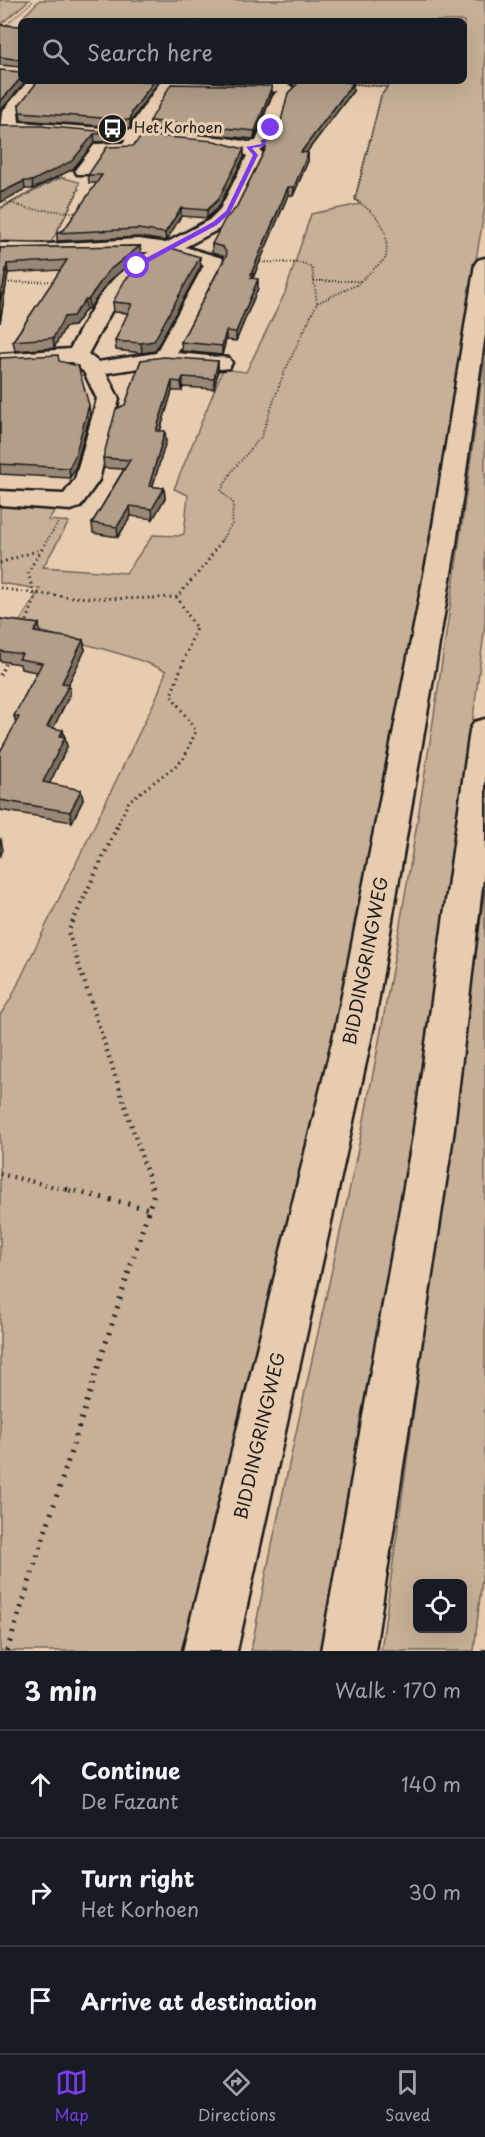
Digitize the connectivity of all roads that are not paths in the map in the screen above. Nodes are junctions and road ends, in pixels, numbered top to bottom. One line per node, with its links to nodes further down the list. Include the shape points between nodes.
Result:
1 (34, 84): 4 (street)
2 (166, 84): 5 (street, via 142,121)
3 (183, 84): 6 (street, via 284,87 289,92 279,97 262,145)
4 (5, 119): 5 (street)
5 (138, 135): 6 (street); 7 (street, via 127,148 101,147)
6 (249, 147): 9 (street, via 256,155 228,212 215,224)
7 (83, 170)
8 (0, 249): 9 (street, via 138,245)
9 (170, 249): 11 (street, via 214,262); 13 (street, via 137,266 116,285)
10 (485, 264): 17 (street, BIDDINGRINGWEG, via 443,544 355,1026)
11 (164, 358): 13 (street); 14 (street)
12 (0, 360): 13 (street)
13 (85, 362): 15 (street, via 108,399 87,480 70,502)
14 (221, 363)
15 (0, 498)
16 (485, 730): 18 (street, via 433,1136)
17 (210, 1651)
18 (348, 1651)

